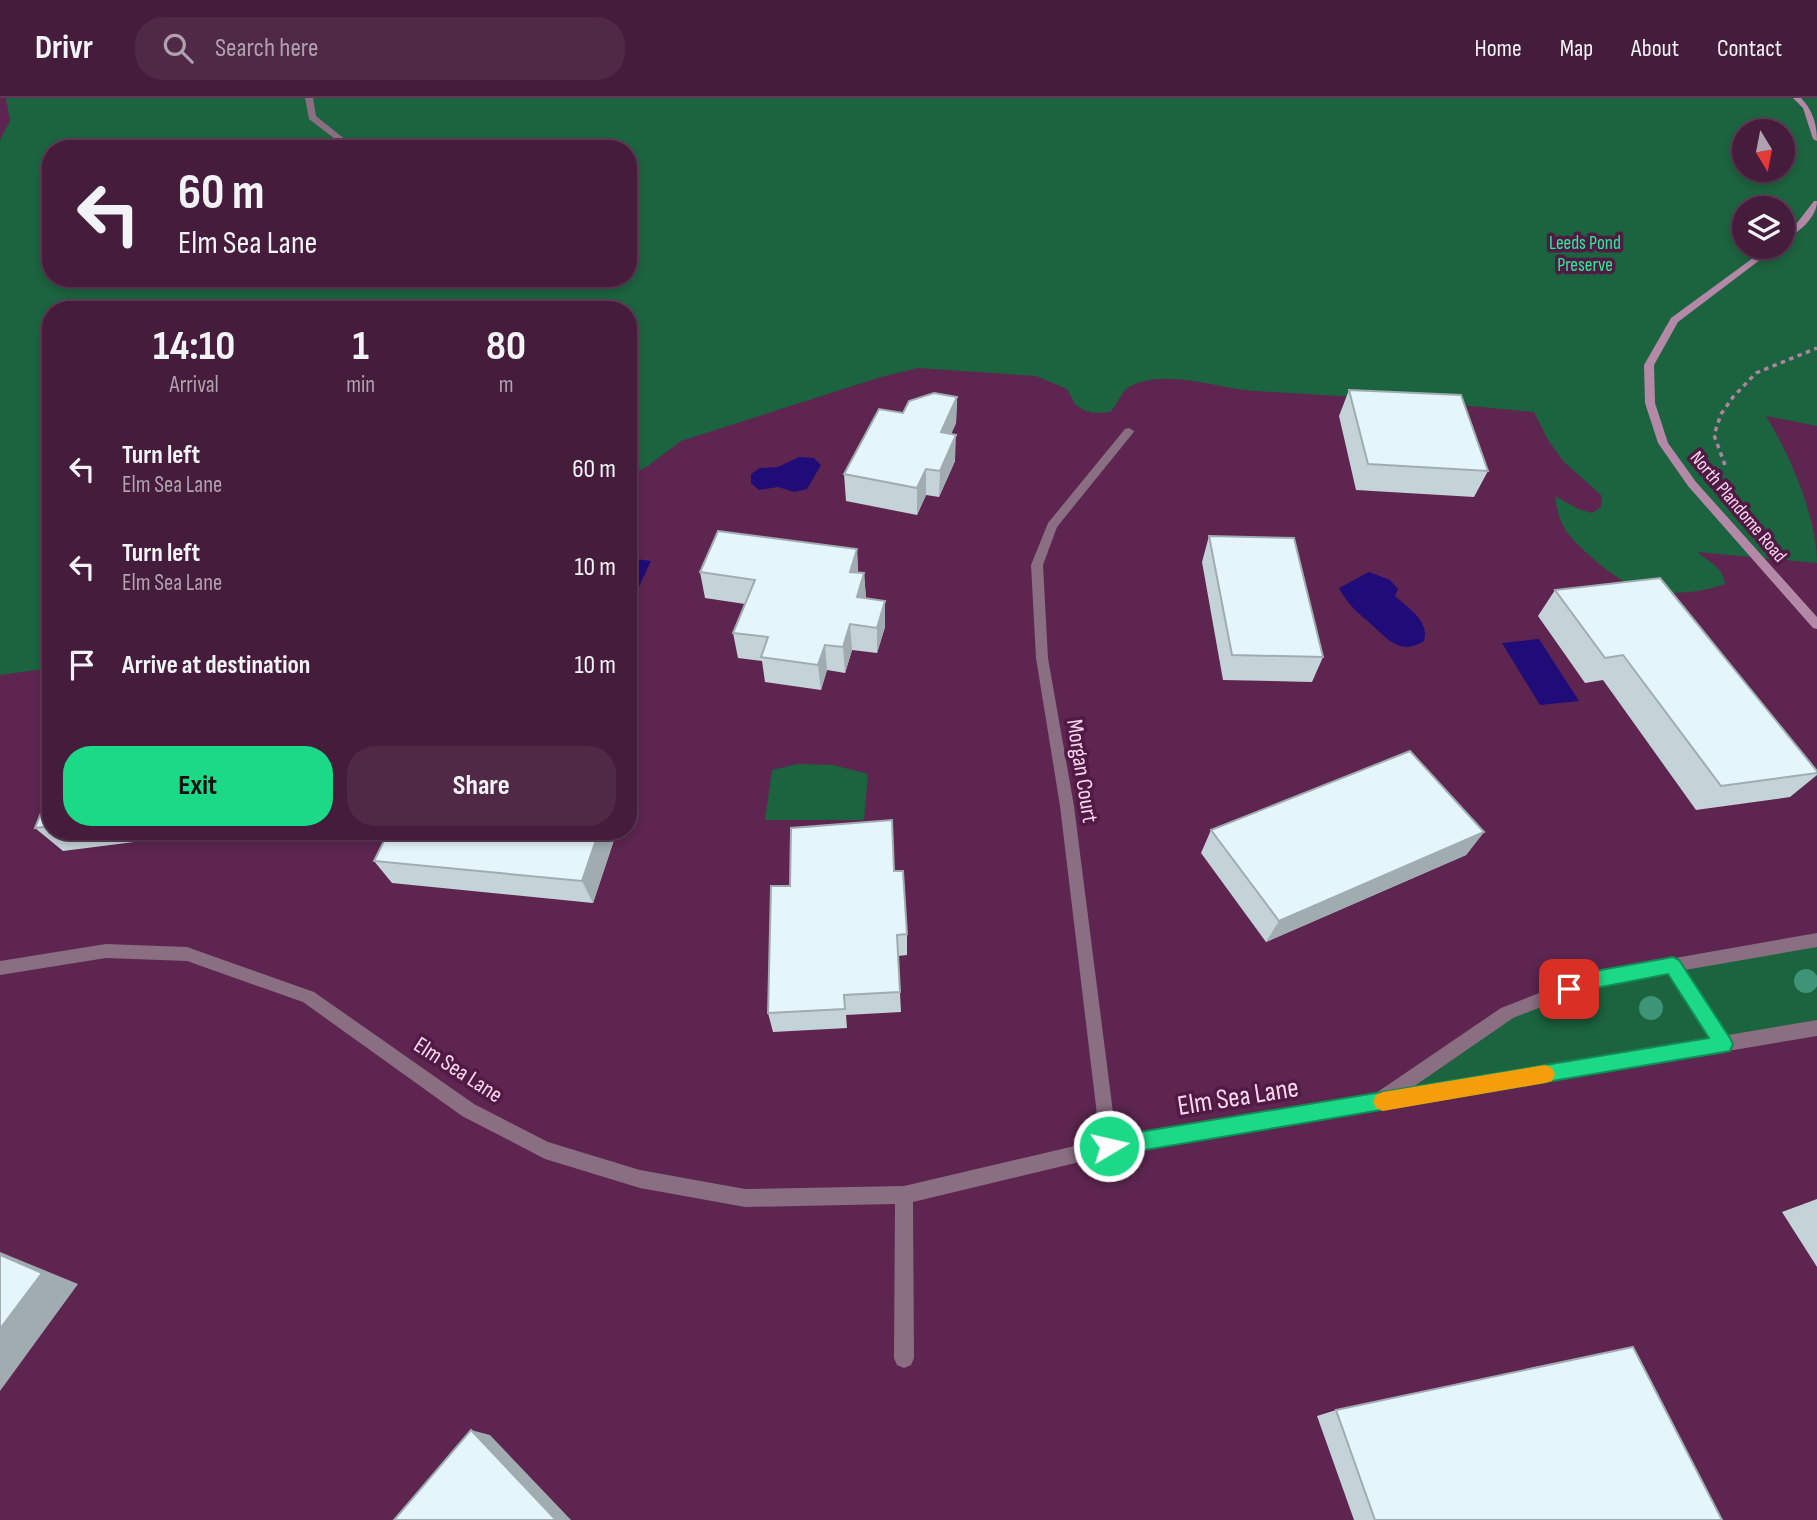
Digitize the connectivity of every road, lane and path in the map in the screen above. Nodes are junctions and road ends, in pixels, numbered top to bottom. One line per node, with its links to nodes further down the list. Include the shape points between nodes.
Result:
1 (309, 98): 4 (street, via 312,117)
2 (1797, 98): 3 (main road, via 1806,107)
3 (1817, 139)
4 (341, 140)
5 (1817, 203): 6 (main road)
6 (1795, 229)
7 (1757, 259): 11 (main road, North Plandome Road, via 1674,320 1649,365 1650,403 1663,443 1692,484)
8 (1817, 348): 10 (path, via 1756,373 1721,414 1714,435)
9 (1129, 431): 18 (street, Morgan Court, via 1052,526 1037,565 1042,658 1067,806)
10 (1731, 473)
11 (1817, 625)
12 (1817, 940): 13 (street, Elm Sea Lane)
13 (1673, 965): 16 (street); 17 (street, Elm Sea Lane, via 1590,981 1507,1013)
14 (0, 968): 19 (street, Elm Sea Lane, via 106,951 187,954 308,997 468,1110 545,1150 640,1179 745,1198)
15 (1817, 1028): 16 (street, Elm Sea Lane)
16 (1724, 1044): 17 (street, Elm Sea Lane)
17 (1377, 1103): 18 (street, Elm Sea Lane)
18 (1109, 1146): 19 (street, Elm Sea Lane)
19 (904, 1195): 20 (street)
20 (904, 1358)

